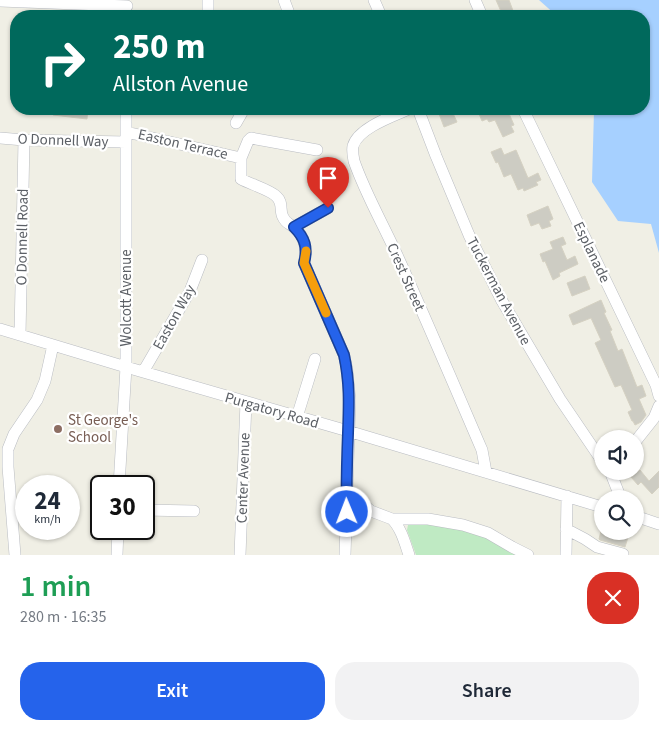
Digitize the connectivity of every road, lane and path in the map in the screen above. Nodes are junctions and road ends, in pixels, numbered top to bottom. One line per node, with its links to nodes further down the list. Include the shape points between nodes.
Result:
1 (0, 2): 2 (street)
2 (127, 8)
3 (126, 115): 9 (street, Wolcott Avenue)
4 (241, 115): 8 (street)
5 (396, 115): 30 (street, Crest Street, via 359,136 352,152 354,160 482,450)
6 (420, 115): 29 (street, Tuckerman Avenue, via 470,235 502,301)
7 (526, 115): 23 (street, Esplanade)
8 (236, 123)
9 (126, 137): 11 (street, O Donnell Way); 13 (street, Easton Terrace); 21 (street, Wolcott Avenue)
10 (0, 138): 11 (street, O Donnell Way)
11 (24, 140): 18 (street, O Donnell Road)
12 (317, 150): 13 (street, Easton Terrace, via 251,138)
13 (241, 158): 15 (street, via 241,179 275,194 287,224)
14 (328, 208): 15 (street)
15 (294, 227): 27 (street, via 303,240 304,263 344,355 349,386)
16 (202, 260): 22 (street, Easton Way, via 190,291)
17 (0, 329): 18 (street, Purgatory Road)
18 (20, 335): 19 (street, Purgatory Road)
19 (53, 345): 21 (street, Purgatory Road); 45 (street, via 37,400 8,449)
20 (315, 359): 26 (street)
21 (126, 367): 22 (street, Purgatory Road); 31 (street, Wolcott Avenue)
22 (143, 372): 24 (street, Purgatory Road)
23 (659, 396)
24 (246, 402): 26 (street, Purgatory Road); 47 (street, Center Avenue)
25 (659, 406): 28 (street)
26 (297, 417): 27 (street, Purgatory Road)
27 (348, 431): 30 (street, Purgatory Road); 32 (street)
28 (644, 431)
29 (594, 450)
30 (486, 472): 33 (street, Purgatory Road)
31 (120, 475)
32 (346, 490): 37 (street); 38 (street)
33 (567, 496): 34 (street, Purgatory Road); 42 (street)
34 (594, 504)
35 (155, 510): 36 (street)
36 (194, 511)
37 (371, 511): 38 (street); 39 (street)
38 (347, 512): 48 (street)
39 (392, 519): 49 (street); 50 (street, via 428,519 463,526 488,533)
40 (644, 519): 41 (street)
41 (659, 524)
42 (566, 529): 44 (street, via 597,547); 51 (street)
43 (118, 540): 46 (street)
44 (623, 554)
45 (15, 555)
46 (117, 555)
47 (240, 555)
48 (345, 555)
49 (409, 555)
50 (528, 555)
51 (566, 555)

